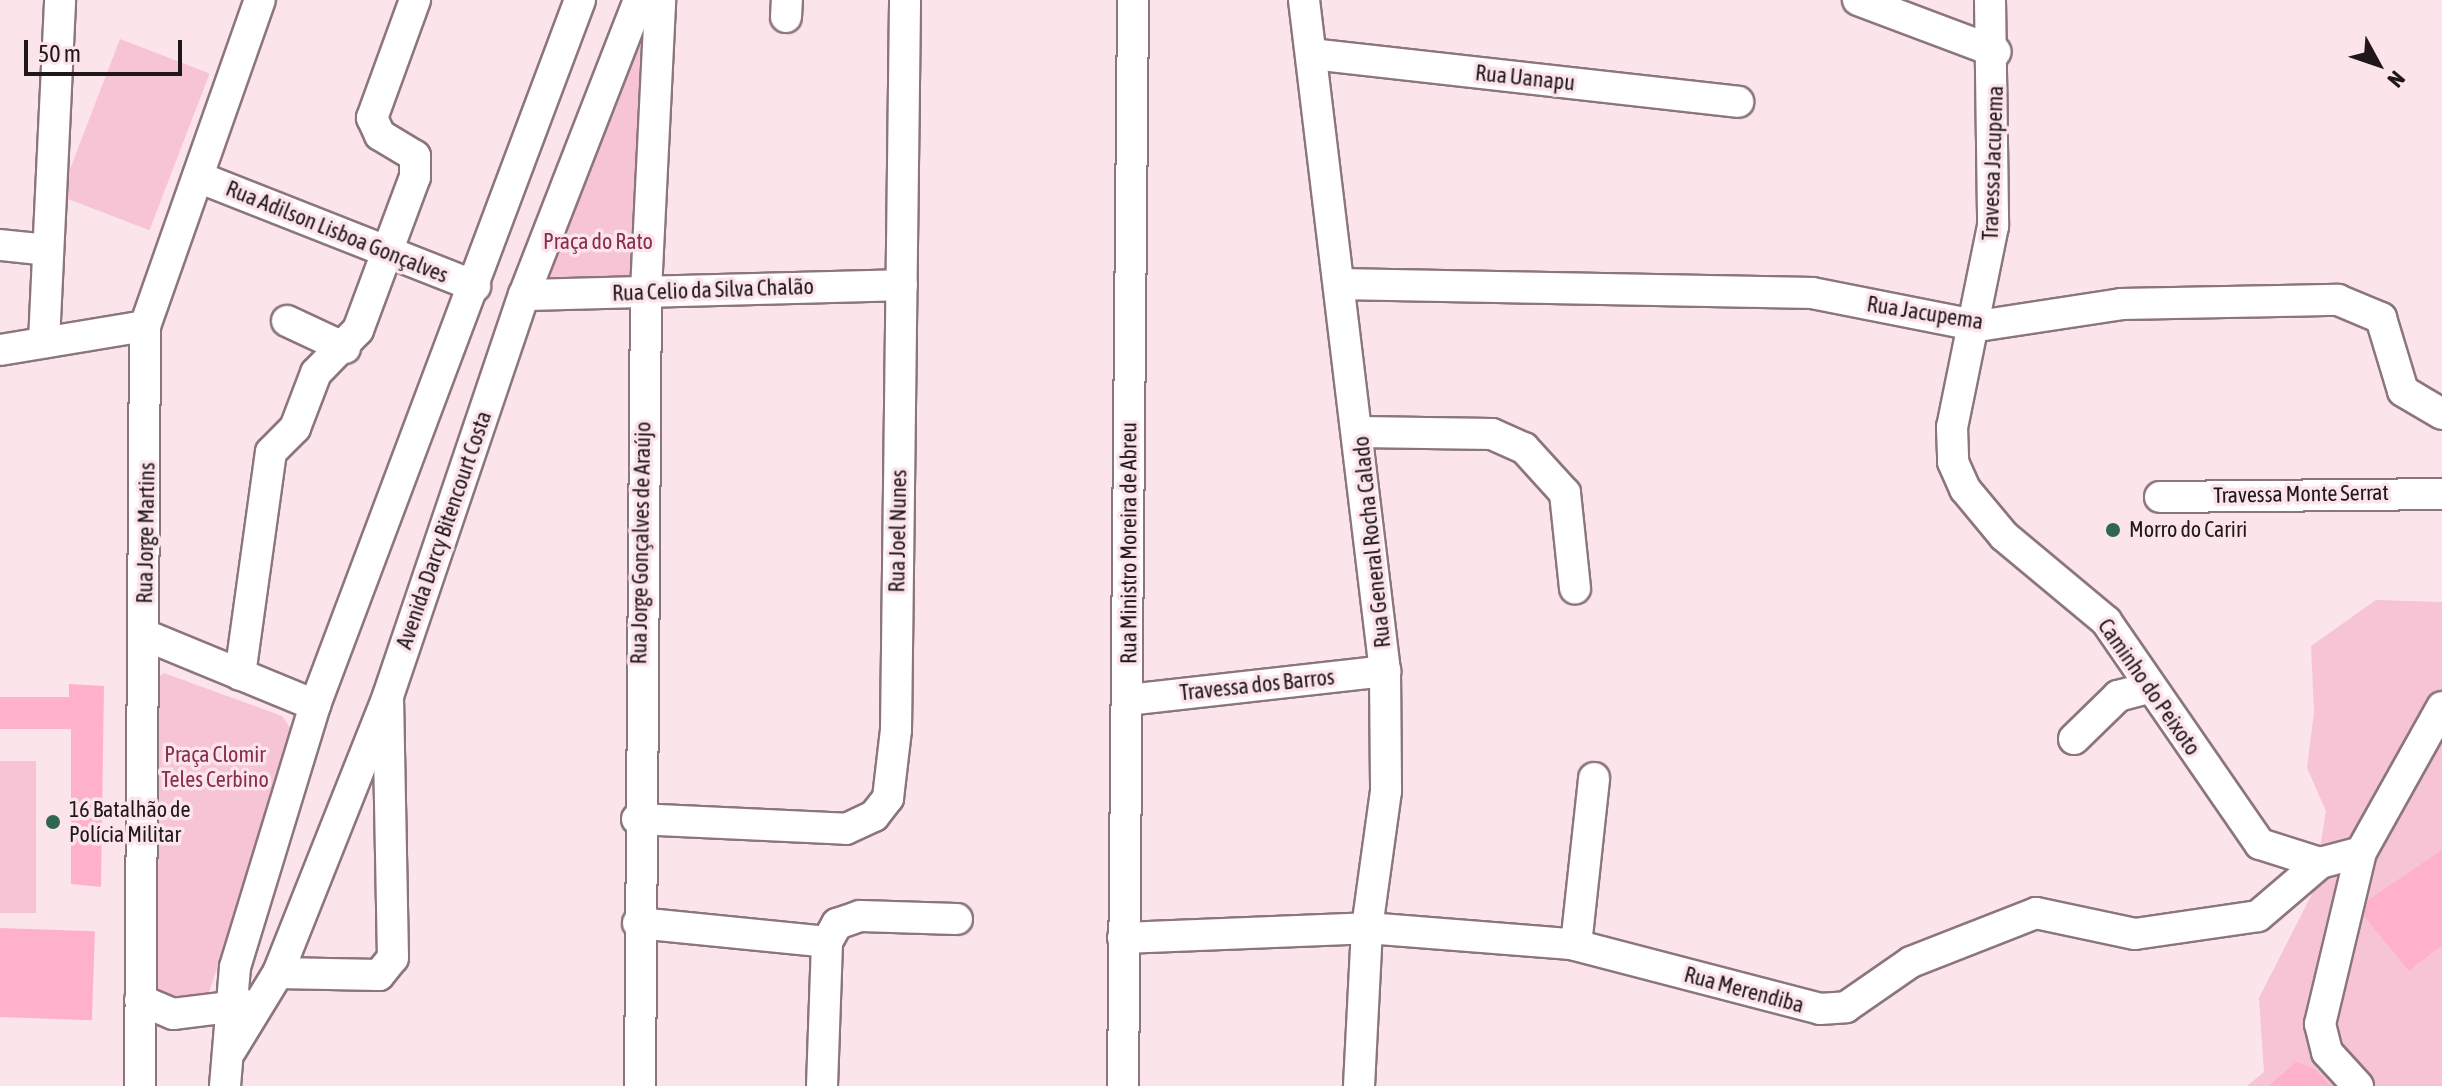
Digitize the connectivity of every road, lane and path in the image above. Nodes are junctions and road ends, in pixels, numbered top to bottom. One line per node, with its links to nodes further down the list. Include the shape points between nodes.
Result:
1 (60, 0): 17 (street)
2 (260, 0): 15 (street, Rua Jorge Martins)
3 (415, 0): 18 (street, via 372,118 380,135 410,149 417,165)
4 (580, 0): 21 (street, Avenida Darcy Bitencourt Costa)
5 (639, 0): 23 (street, Avenida Darcy Bitencourt Costa)
6 (660, 0): 22 (street, Rua Jorge Gonçalves de Araújo)
7 (905, 0): 20 (street, Rua Joel Nunes)
8 (1133, 0): 40 (street, Rua Ministro Moreira de Abreu)
9 (1304, 0): 13 (street, Rua General Rocha Calado)
10 (1858, 0): 12 (street)
11 (1990, 0): 12 (street, Travessa Jacupema)
12 (1996, 52): 26 (street, Travessa Jacupema, via 1993,226)
13 (1312, 54): 14 (street, Rua Uanapu); 19 (street, Rua General Rocha Calado)
14 (1738, 102)
15 (198, 177): 18 (street, Rua Adilson Lisboa Gonçalves); 25 (street, Rua Jorge Martins)
16 (0, 245): 17 (street)
17 (48, 250): 27 (street)
18 (387, 252): 21 (street, Rua Adilson Lisboa Gonçalves); 28 (street, via 366,314)
19 (1340, 284): 26 (street, Rua Jacupema, via 1812,293); 31 (street, Rua General Rocha Calado)
20 (902, 285): 22 (street, Rua Celio da Silva Chalão); 47 (street, Rua Joel Nunes, via 888,798 874,816 846,829)
21 (475, 286): 41 (street, Avenida Darcy Bitencourt Costa)
22 (646, 291): 23 (street, Rua Celio da Silva Chalão); 47 (street, Rua Jorge Gonçalves de Araújo)
23 (524, 295): 39 (street, Avenida Darcy Bitencourt Costa)
24 (287, 321): 28 (street)
25 (145, 326): 27 (street); 35 (street, Rua Jorge Martins)
26 (1978, 326): 30 (street, Rua Jacupema, via 2121,304 2338,300 2381,318 2403,391); 38 (street, Caminho do Peixoto, via 1952,427 1953,462 1965,489 2004,536 2106,621)
27 (44, 342): 29 (street)
28 (345, 348): 37 (street, via 316,373 295,428 271,452)
29 (0, 350)
30 (2442, 414)
31 (1360, 432): 34 (street, via 1492,434 1524,448 1565,493); 36 (street, Rua General Rocha Calado)
32 (2442, 494): 33 (street, Travessa Monte Serrat)
33 (2160, 497)
34 (1575, 588)
35 (145, 635): 37 (street); 57 (street, Rua Jorge Martins)
36 (1385, 671): 40 (street, Travessa dos Barros); 52 (street, Rua General Rocha Calado, via 1386,791)
37 (240, 675): 41 (street)
38 (2151, 687): 43 (street, via 2118,696); 49 (street, Caminho do Peixoto, via 2247,830 2274,851)
39 (388, 696): 45 (street, Avenida Darcy Bitencourt Costa); 46 (street)
40 (1128, 700): 53 (street, Rua Ministro Moreira de Abreu)
41 (315, 705): 59 (street, Avenida Darcy Bitencourt Costa, via 244,928)
42 (2442, 707): 48 (street)
43 (2074, 739)
44 (1594, 778): 55 (street)
45 (341, 807): 46 (street); 56 (street, Avenida Darcy Bitencourt Costa)
46 (391, 818): 56 (street, via 389,966 379,975)
47 (637, 819): 51 (street, Rua Jorge Gonçalves de Araújo)
48 (2361, 852): 49 (street, Caminho do Peixoto); 67 (street, via 2320,1024 2327,1052)
49 (2320, 863): 55 (street, Rua Merendiba, via 2258,916 2219,925 2135,934 2060,914 2021,917 1911,962 1846,1007 1793,1006)
50 (957, 919): 54 (street, via 860,916 837,924)
51 (638, 923): 54 (street); 63 (street, Rua Jorge Gonçalves de Araújo)
52 (1367, 928): 53 (street, Rua Merendiba); 55 (street, Rua Merendiba); 66 (street, Rua General Rocha Calado)
53 (1123, 938): 65 (street, Rua Ministro Moreira de Abreu)
54 (827, 942): 64 (street)
55 (1576, 945)
56 (278, 973): 58 (street, Avenida Darcy Bitencourt Costa)
57 (140, 1000): 59 (street, via 173,1014); 61 (street, Rua Jorge Martins)
58 (263, 1003): 59 (street); 60 (street, Avenida Darcy Bitencourt Costa)
59 (229, 1008): 60 (street, Avenida Darcy Bitencourt Costa)
60 (231, 1050): 62 (street, Avenida Darcy Bitencourt Costa)
61 (140, 1086)
62 (225, 1086)
63 (640, 1086)
64 (822, 1086)
65 (1123, 1086)
66 (1359, 1086)
67 (2358, 1086)

